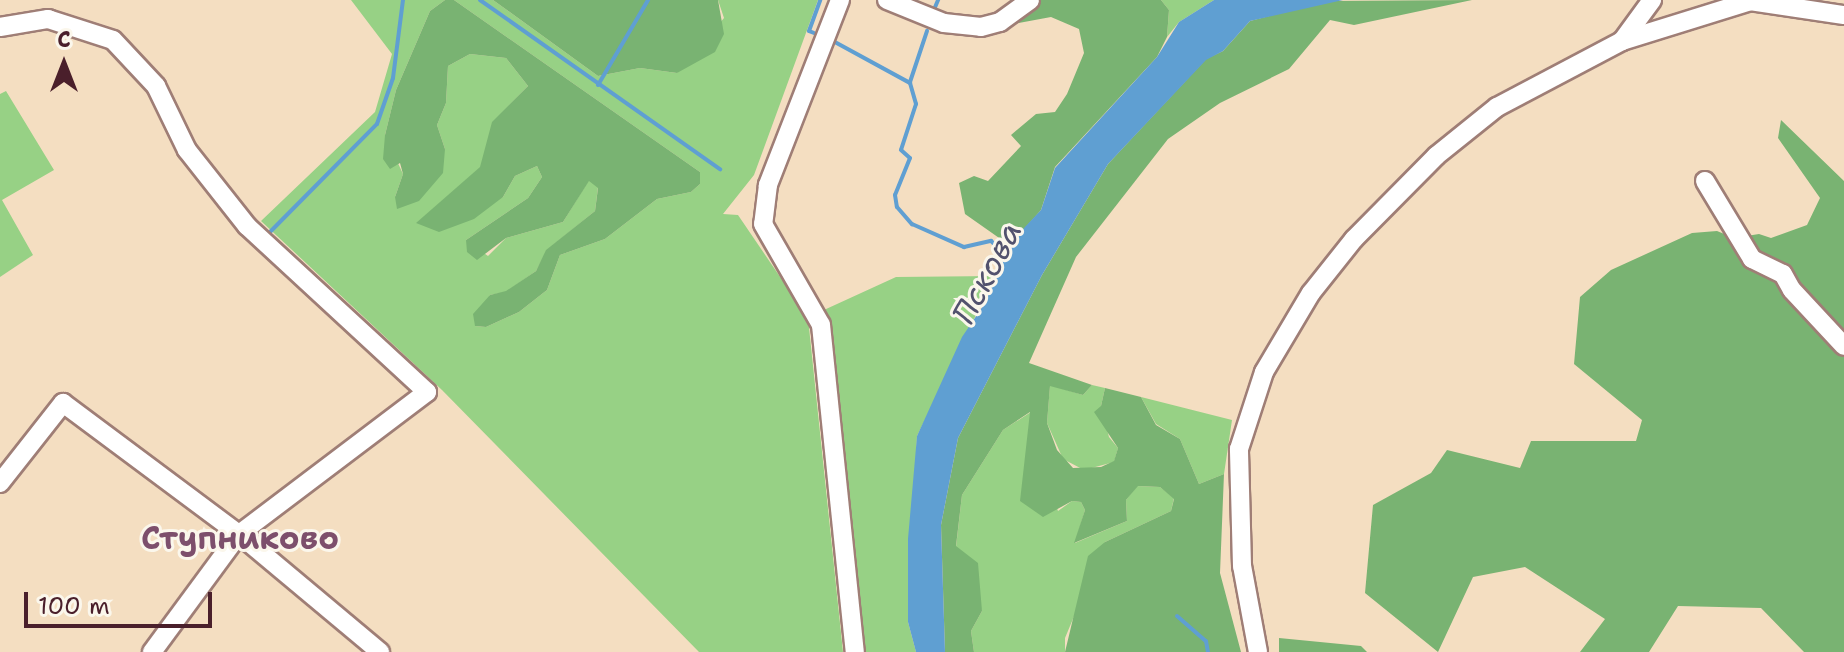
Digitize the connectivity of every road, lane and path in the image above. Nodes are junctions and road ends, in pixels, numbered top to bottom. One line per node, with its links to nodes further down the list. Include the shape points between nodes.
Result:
1 (840, 0): 15 (street, via 768,185 763,224 821,325)
2 (887, 0): 3 (street, via 944,23 981,27 1000,22)
3 (1030, 0)
4 (1652, 0): 8 (street)
5 (1752, 0): 6 (street); 8 (street)
6 (1844, 15)
7 (0, 27): 12 (street, via 48,19 113,40 156,86 187,150 247,226 427,392)
8 (1622, 41): 16 (street, via 1497,107 1436,156 1354,239 1282,337 1251,404 1239,449 1242,566)
9 (1705, 181): 10 (street, via 1752,259 1783,274)
10 (1844, 346)
11 (0, 483): 12 (street, via 63,403)
12 (239, 534): 13 (street); 14 (street)
13 (152, 652)
14 (380, 652)
15 (855, 652)
16 (1258, 652)

